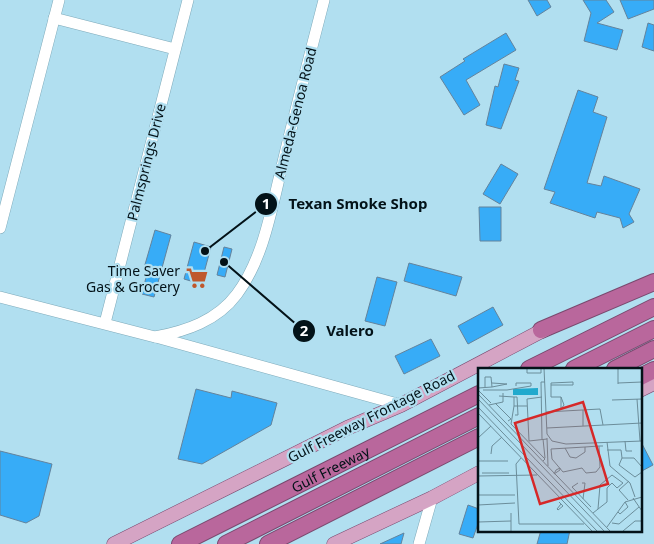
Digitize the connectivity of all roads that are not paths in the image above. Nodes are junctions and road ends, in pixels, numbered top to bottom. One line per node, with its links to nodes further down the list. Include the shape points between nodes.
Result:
1 (59, 0): 4 (street)
2 (188, 0): 5 (street, Palmsprings Drive)
3 (324, 0): 12 (street, Almeda-Genoa Road, via 268,219 252,268 236,296)
4 (54, 18): 5 (street); 6 (street)
5 (175, 48): 11 (street, Palmsprings Drive)
6 (0, 228)
7 (654, 273): 14 (main road, Gulf Freeway Frontage Road)
8 (654, 282): 14 (highway)
9 (0, 297): 11 (street, Almeda-Genoa Road)
10 (654, 307): 18 (highway)
11 (105, 323): 15 (street, Almeda-Genoa Road)
12 (197, 326): 15 (street, Almeda-Genoa Road); 17 (street, via 197,342)
13 (654, 329): 19 (highway)
14 (541, 330): 26 (main road, Gulf Freeway Frontage Road)
15 (155, 337): 17 (street)
16 (654, 349): 20 (highway)
17 (201, 351): 26 (street)
18 (532, 368)
19 (576, 368)
20 (617, 368)
21 (654, 370): 22 (highway)
22 (642, 376)
23 (654, 383): 24 (main road)
24 (642, 389)
25 (478, 395): 32 (highway, Gulf Freeway)
26 (400, 405): 31 (main road, Gulf Freeway Frontage Road)
27 (478, 417): 33 (highway, Gulf Freeway)
28 (478, 438): 34 (highway)
29 (478, 474): 30 (main road)
30 (432, 498): 35 (main road); 36 (street)
31 (114, 544)
32 (180, 544)
33 (226, 544)
34 (268, 544)
35 (334, 544)
36 (419, 544)

